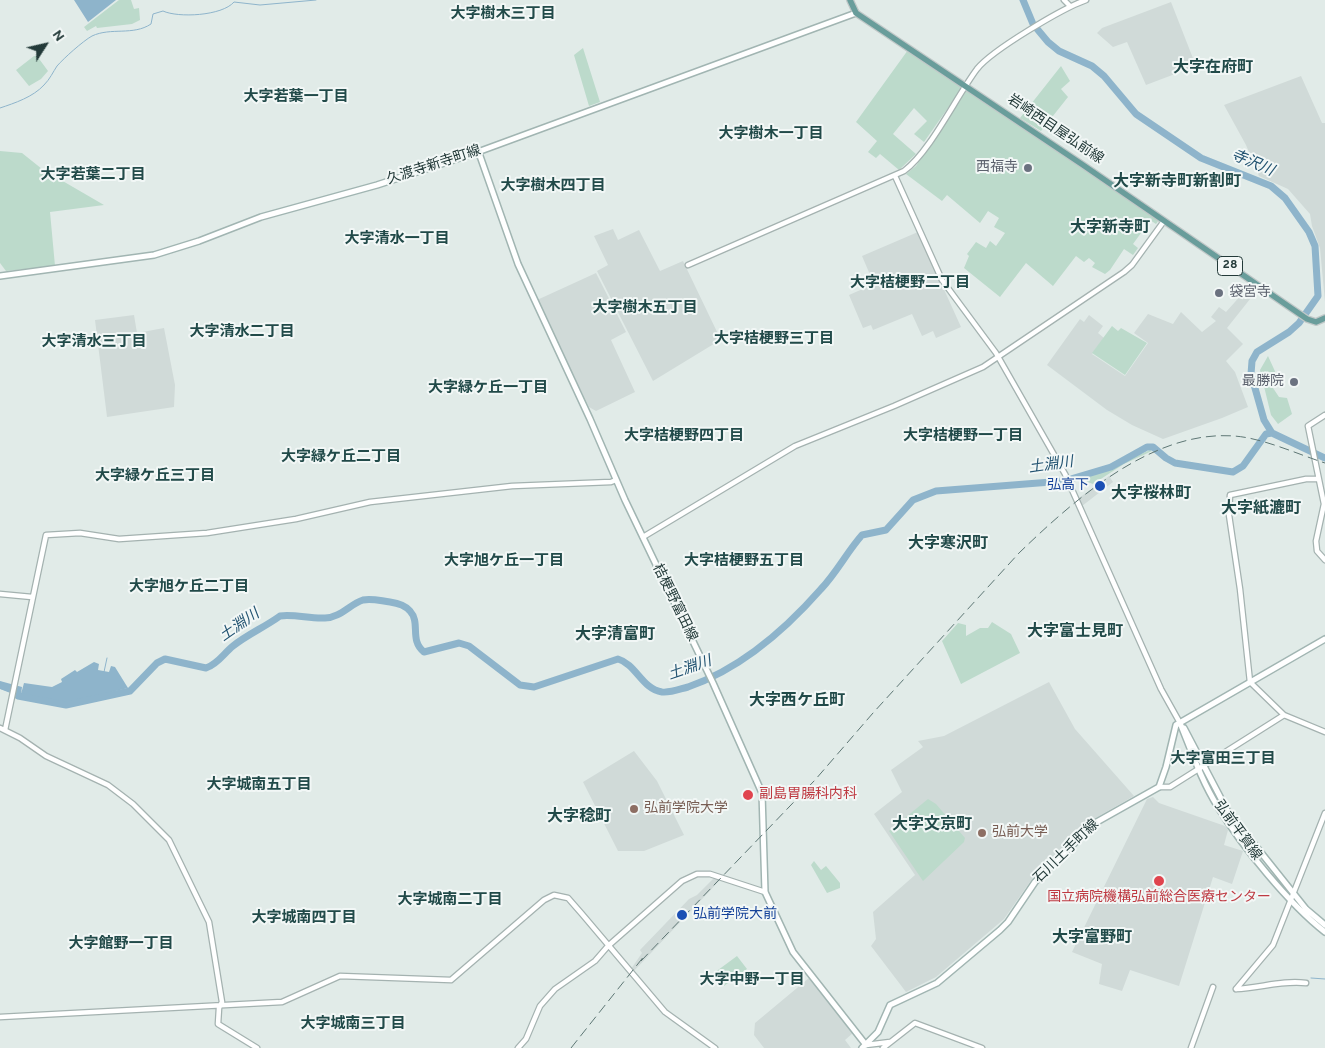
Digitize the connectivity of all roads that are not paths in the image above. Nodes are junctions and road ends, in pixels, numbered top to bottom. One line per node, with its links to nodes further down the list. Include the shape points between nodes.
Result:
1 (850, 0): 5 (main road)
2 (1064, 0): 4 (street)
3 (1086, 0): 4 (street)
4 (1070, 6): 6 (street, via 980,66)
5 (856, 13): 6 (main road, 岩崎西目屋弘前線 / 28); 7 (main road, 久渡寺新寺町線)
6 (966, 86): 8 (street, via 912,164); 9 (main road, 岩崎西目屋弘前線 / 28)
7 (475, 152): 11 (main road, 久渡寺新寺町線, via 377,185 261,218 154,255); 16 (main road, 桔梗野富田線, via 480,156 518,264)
8 (895, 176): 10 (street); 13 (street, via 942,280)
9 (1164, 221): 12 (main road, 岩崎西目屋弘前線 / 28, via 1307,320 1316,322); 13 (street, via 1128,269)
10 (688, 265)
11 (0, 276)
12 (1325, 318)
13 (999, 357): 17 (street, via 942,386 795,446); 24 (street, via 1069,482 1161,689)
14 (1325, 415): 15 (street, via 1308,426)
15 (1318, 479): 18 (street, via 1324,504 1316,541 1317,551); 22 (street, via 1230,495 1229,515)
16 (616, 480): 17 (main road, 桔梗野富田線); 20 (street, via 512,486 370,502 279,522 207,533 119,539 97,534 49,534 46,535)
17 (643, 537): 30 (main road, 桔梗野富田線, via 762,792)
18 (1325, 560)
19 (0, 594): 20 (street)
20 (32, 597): 25 (street)
21 (1325, 640): 22 (main road)
22 (1250, 682): 23 (street); 24 (main road)
23 (1284, 715): 26 (street); 27 (street)
24 (1180, 723): 27 (main road, 弘前平賀線); 28 (main road, via 1176,725)
25 (2, 729): 38 (street, via 46,756 108,785 133,804 169,840 209,922 219,971)
26 (1325, 732)
27 (1202, 767): 28 (street, via 1170,787); 31 (main road, 弘前平賀線, via 1227,810); 32 (main road, 弘前平賀線, via 1216,805)
28 (1159, 788): 41 (main road, 石川土手町線, via 1095,823 1035,882 1000,930 937,982 890,1005 878,1032)
29 (1325, 813): 31 (street)
30 (765, 892): 35 (street, via 710,874 692,876 682,881); 41 (main road, 桔梗野富田線, via 793,952)
31 (1293, 893): 32 (street); 33 (main road, 弘前平賀線)
32 (1290, 899): 34 (main road, 弘前平賀線); 36 (street, via 1273,945 1236,988 1284,982)
33 (1325, 925)
34 (1325, 932)
35 (608, 946): 38 (street, via 568,898 554,895 544,900 451,980 340,976 282,1002); 43 (street, via 544,1001 526,1039); 44 (street, via 665,1012)
36 (1306, 984)
37 (1213, 987): 47 (street)
38 (220, 1005): 39 (street); 42 (street, via 218,1024)
39 (0, 1017)
40 (890, 1042): 41 (street); 45 (street); 46 (street, via 916,1023)
41 (866, 1047)
42 (257, 1048)
43 (518, 1048)
44 (715, 1048)
45 (883, 1048)
46 (982, 1048)
47 (1190, 1048)

